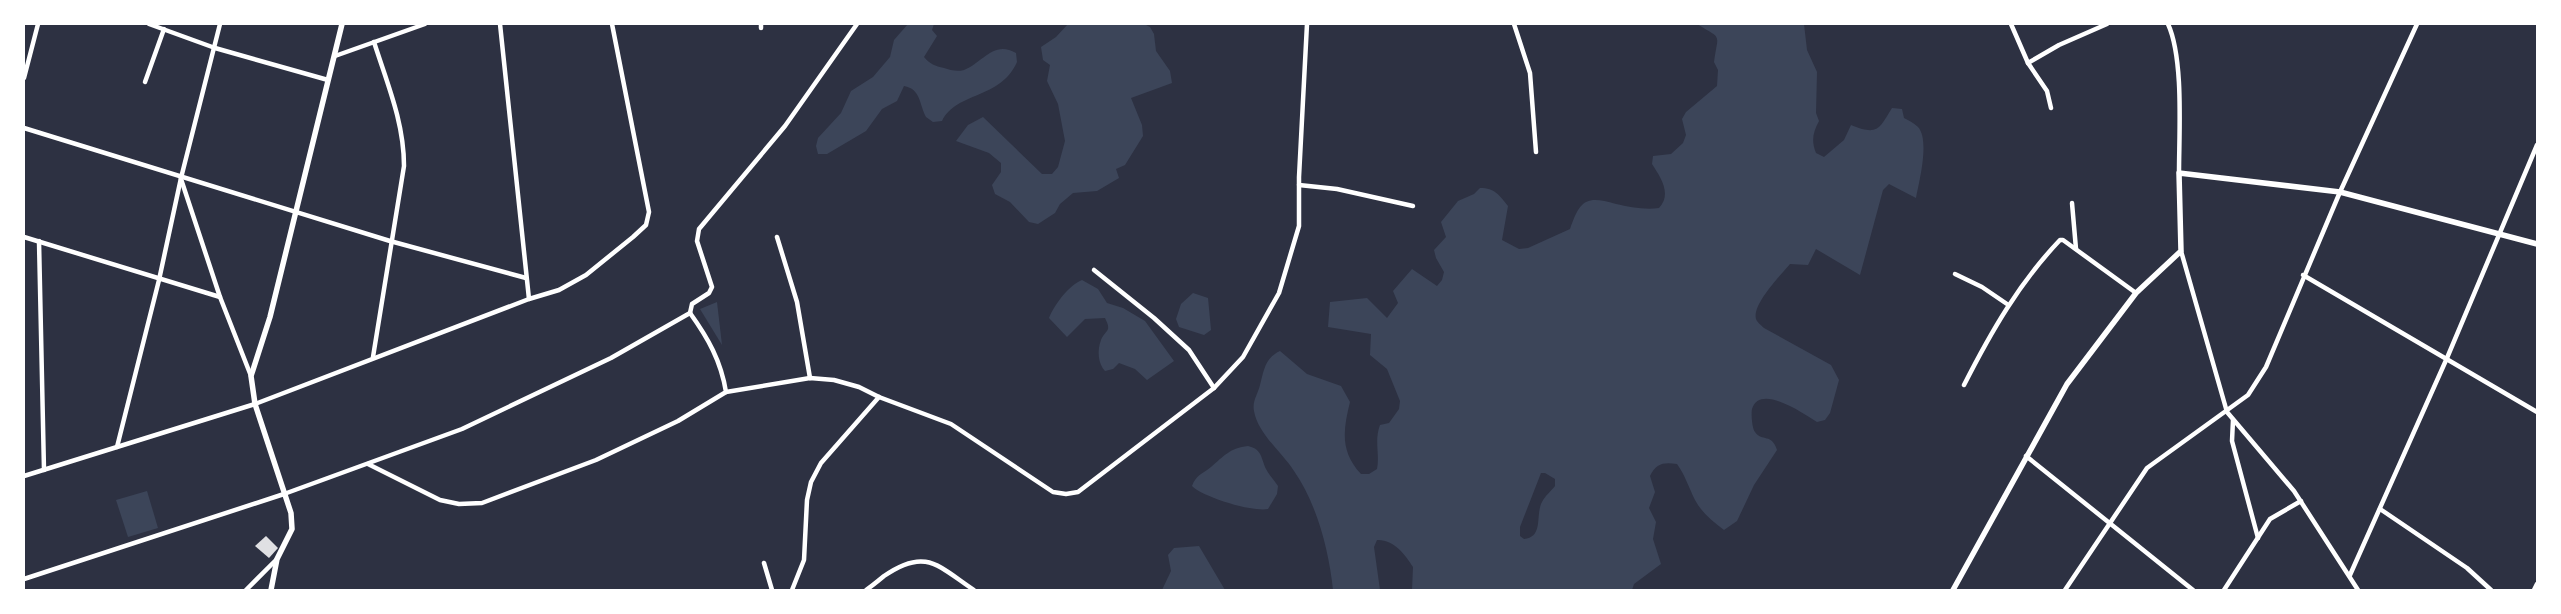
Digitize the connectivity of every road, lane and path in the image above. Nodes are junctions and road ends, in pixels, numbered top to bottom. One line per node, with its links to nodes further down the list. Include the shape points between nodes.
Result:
1 (38, 24): 20 (street)
2 (149, 24): 15 (street)
3 (220, 24): 17 (street)
4 (342, 24): 18 (street)
5 (425, 24): 16 (street)
6 (500, 24): 45 (street)
7 (612, 24): 49 (street, via 649,212 646,224 586,274 559,290)
8 (857, 24): 51 (street, via 789,120 699,229 697,242 712,287 709,293 692,304)
9 (1307, 24): 29 (street)
10 (1514, 24): 26 (street, via 1530,73)
11 (2011, 24): 19 (street)
12 (2107, 24): 19 (street)
13 (2168, 24): 27 (street, via 2176,44)
14 (2417, 24): 30 (street)
15 (164, 29): 17 (street); 22 (street)
16 (374, 42): 18 (street); 38 (street, via 404,140 404,166)
17 (215, 48): 21 (street); 28 (street)
18 (335, 56): 21 (street)
19 (2028, 63): 23 (street, via 2047,90)
20 (24, 78)
21 (328, 80): 33 (street)
22 (145, 82)
23 (2051, 108)
24 (24, 128): 28 (street)
25 (2537, 146): 34 (street)
26 (1536, 152)
27 (2179, 173): 30 (street); 41 (street)
28 (181, 178): 33 (street); 46 (street); 48 (street)
29 (1299, 185): 32 (street, via 1346,191); 57 (street, via 1299,226 1278,293 1243,357)
30 (2340, 192): 34 (street); 44 (street)
31 (2072, 203): 40 (street)
32 (1414, 206)
33 (296, 211): 38 (street); 54 (street, via 270,317)
34 (2499, 233): 39 (street); 53 (street)
35 (24, 237): 37 (street)
36 (777, 237): 55 (street, via 797,302)
37 (39, 241): 46 (street); 67 (street)
38 (390, 241): 45 (street); 52 (street)
39 (2537, 244)
40 (2076, 250): 47 (street); 50 (street, via 2064,240 2059,241)
41 (2181, 251): 47 (street); 61 (street)
42 (1094, 270): 57 (street, via 1189,350)
43 (1955, 274): 50 (street)
44 (2303, 275): 53 (street); 61 (street, via 2266,367 2248,395)
45 (526, 278): 49 (street)
46 (159, 280): 48 (street); 64 (street)
47 (2136, 293): 65 (street, via 2067,384)
48 (220, 297): 54 (street)
49 (529, 298): 52 (street)
50 (2008, 304): 56 (street)
51 (690, 314): 58 (street, via 721,366); 66 (street, via 611,358 470,425)
52 (373, 357): 60 (street)
53 (2447, 358): 62 (street); 71 (street)
54 (251, 376): 60 (street)
55 (810, 378): 58 (street); 59 (street, via 859,386)
56 (1964, 385)
57 (1214, 388): 59 (street, via 1093,482 1078,492 1066,494 1053,492 951,424)
58 (726, 392): 66 (street, via 678,422 596,460 482,503 459,504 440,500)
59 (879, 397): 82 (street, via 821,463 811,482 804,560)
60 (255, 404): 64 (street); 69 (street)
61 (2227, 412): 63 (street); 72 (street, via 2211,420 2147,468)
62 (2537, 412)
63 (2233, 420): 70 (street); 73 (street, via 2232,441)
64 (118, 447): 67 (street)
65 (2026, 456): 72 (street); 85 (street)
66 (368, 464): 69 (street)
67 (44, 470): 68 (street)
68 (24, 476)
69 (284, 494): 74 (street, via 291,513 292,530); 77 (street)
70 (2301, 501): 73 (street, via 2270,519); 76 (street)
71 (2380, 509): 76 (street); 90 (street, via 2467,568)
72 (2108, 522): 86 (street); 87 (street)
73 (2258, 538): 88 (street)
74 (277, 559): 79 (street); 80 (street)
75 (764, 563): 81 (street)
76 (2350, 575): 89 (street)
77 (24, 579)
78 (2537, 584): 91 (street)
79 (246, 590)
80 (271, 590)
81 (772, 590)
82 (792, 590)
83 (866, 590): 84 (street, via 913,561 926,560)
84 (974, 590)
85 (1953, 590)
86 (2065, 590)
87 (2193, 590)
88 (2224, 590)
89 (2358, 590)
90 (2491, 590)
91 (2536, 590)

